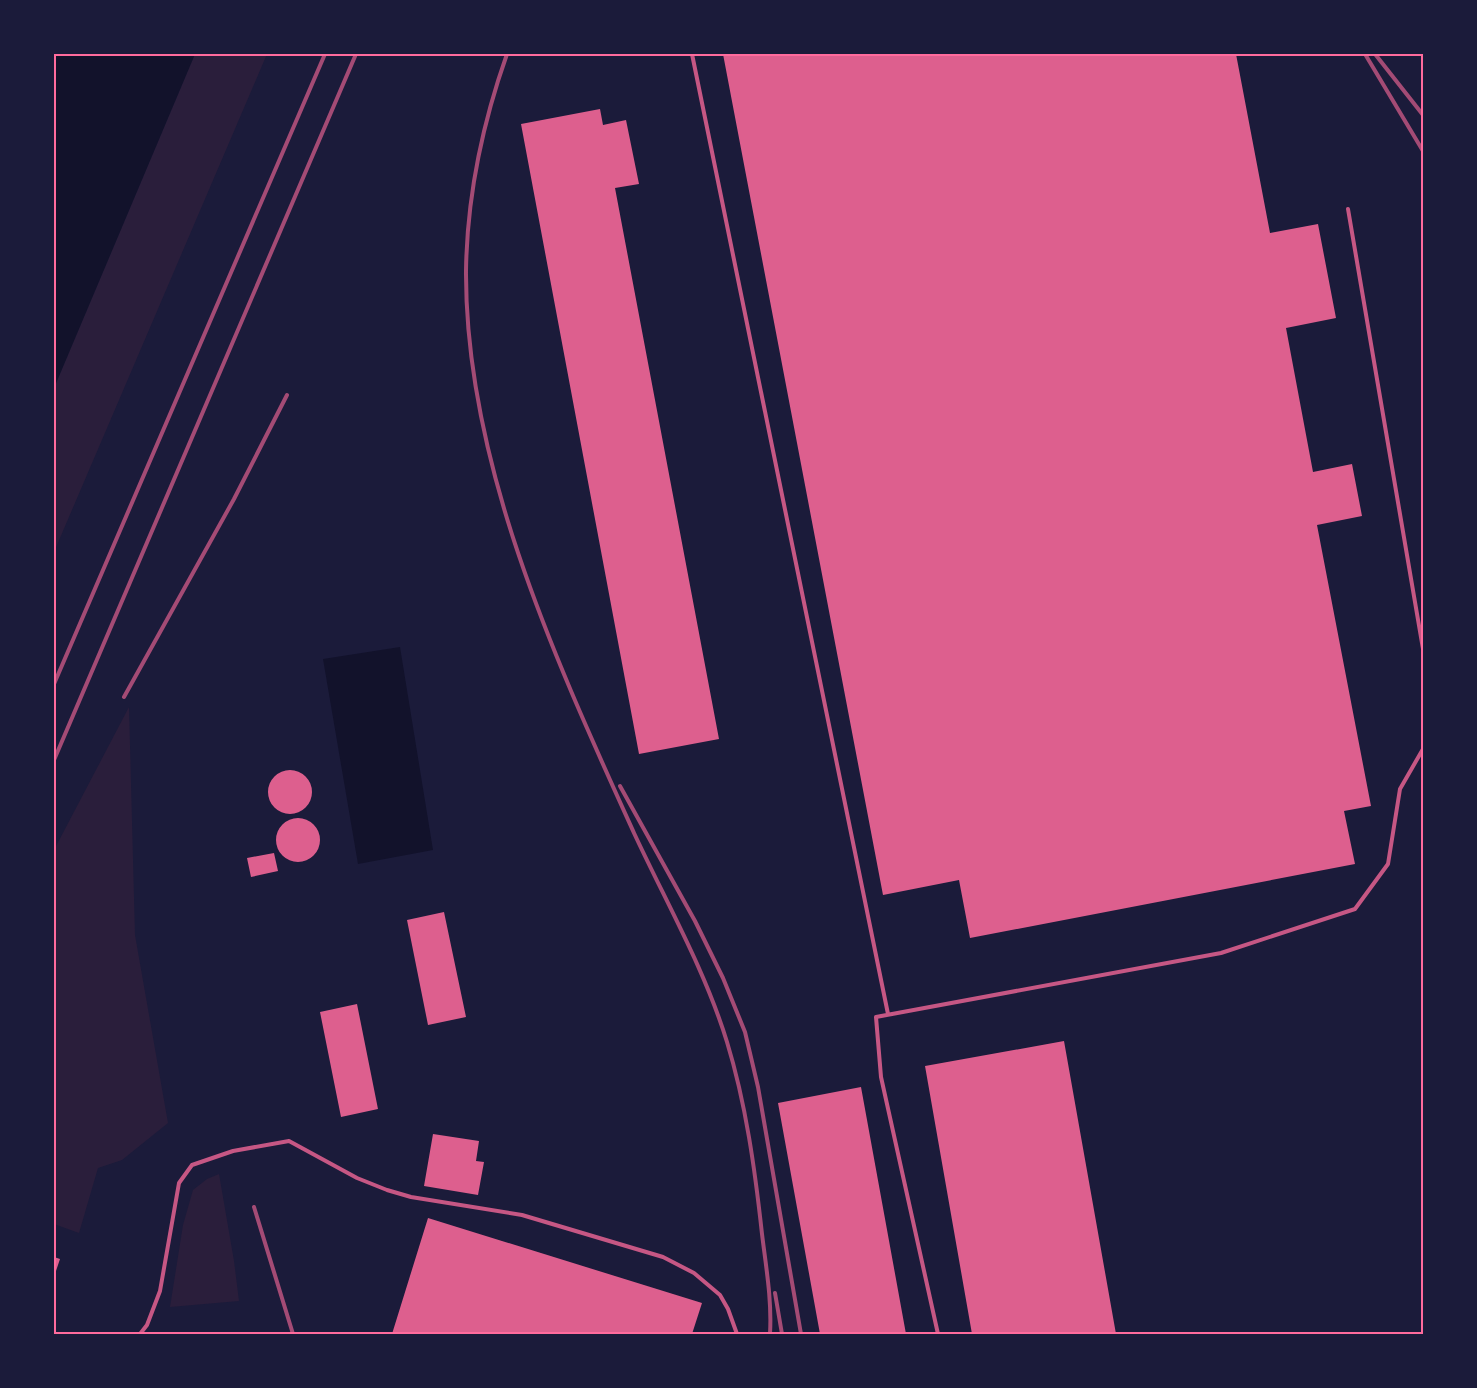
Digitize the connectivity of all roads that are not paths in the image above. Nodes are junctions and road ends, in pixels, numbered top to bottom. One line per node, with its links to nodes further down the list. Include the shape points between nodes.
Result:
1 (692, 54): 5 (lane)
2 (1348, 208): 3 (lane)
3 (1423, 649)
4 (1423, 749): 5 (lane, via 1400,789 1388,864 1355,909 1220,953)
5 (888, 1014): 8 (lane, via 876,1017 881,1077)
6 (140, 1334): 7 (lane, via 147,1325 160,1291 179,1183 192,1165 232,1151 289,1141 357,1178 411,1198 522,1215 663,1257 694,1273 720,1295)
7 (737, 1334)
8 (938, 1334)

